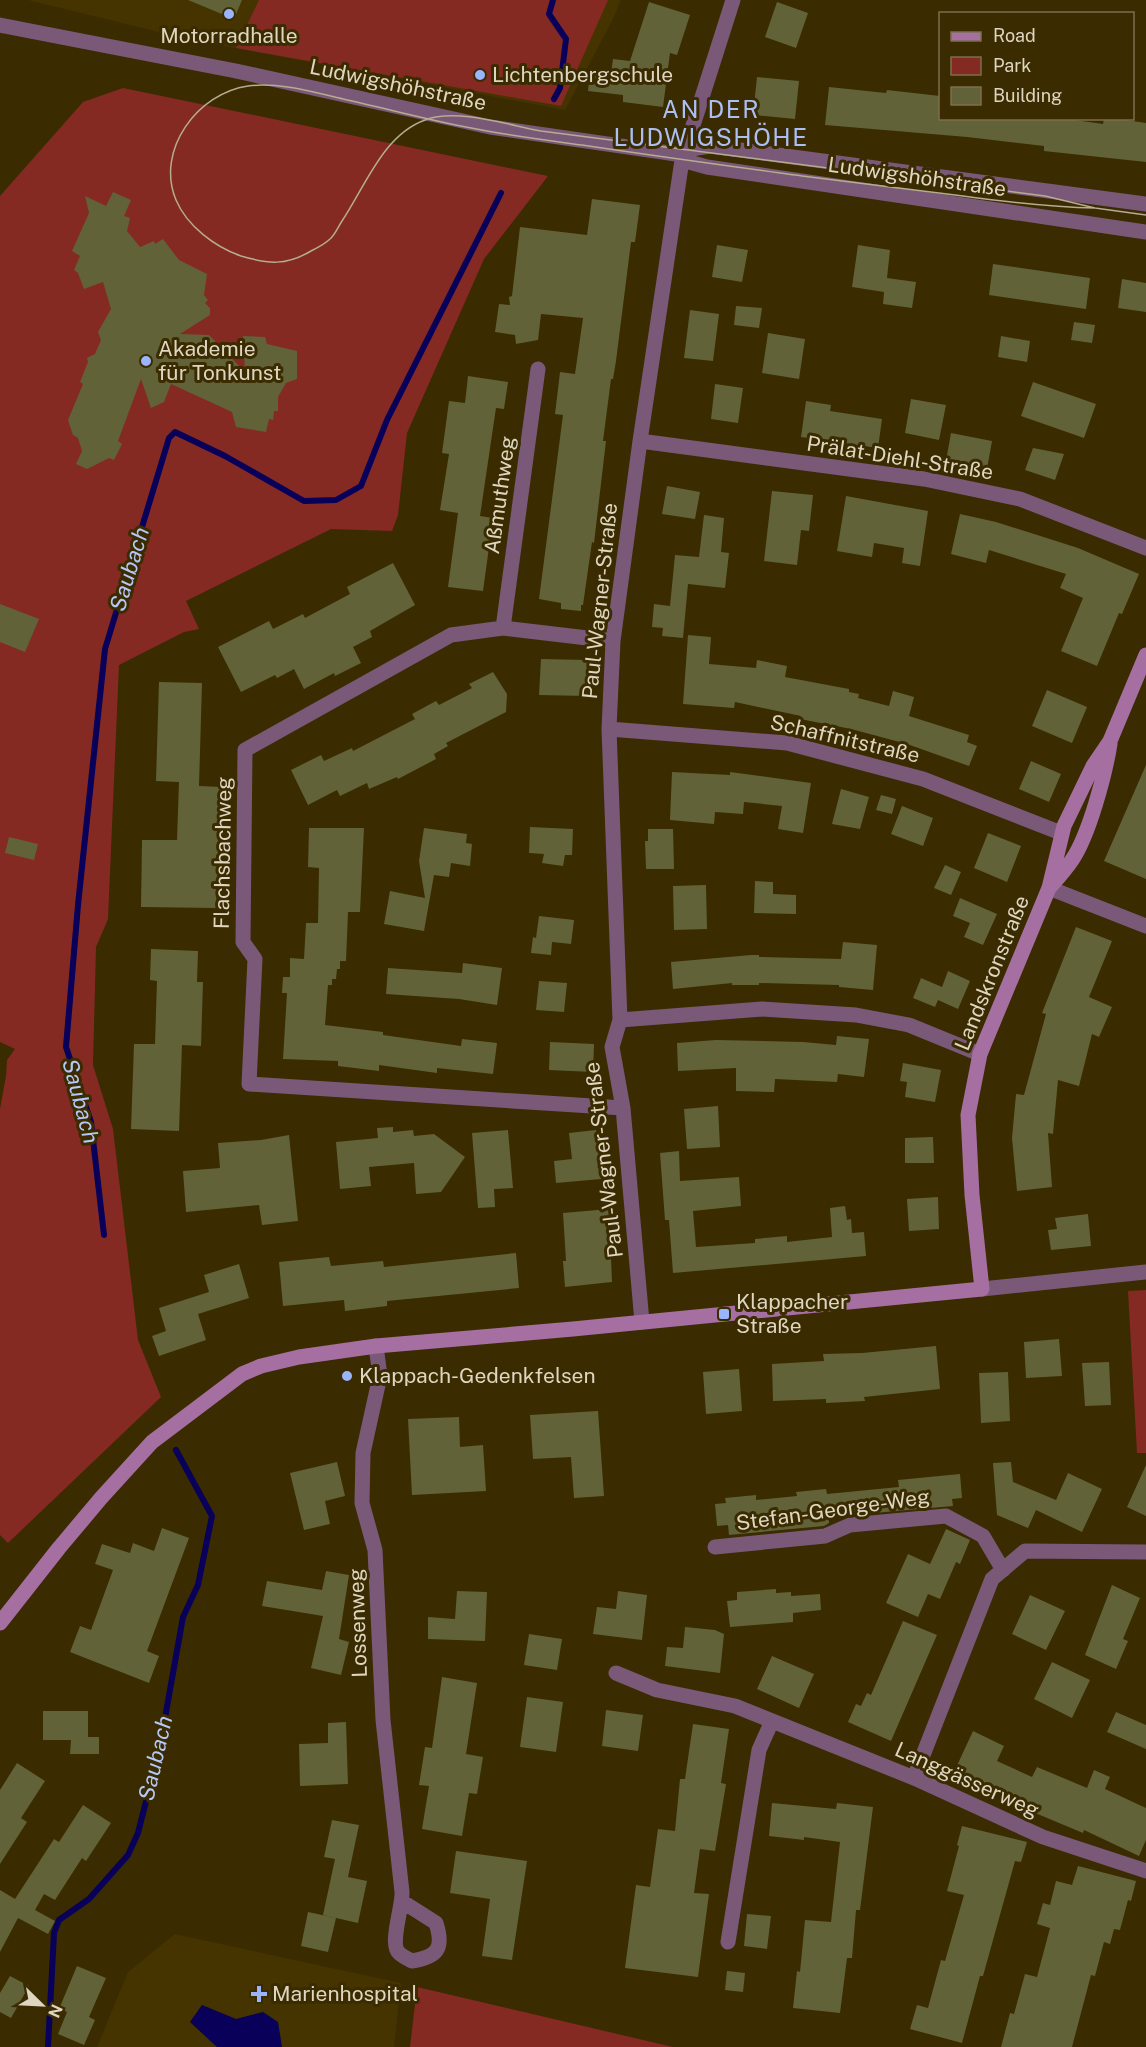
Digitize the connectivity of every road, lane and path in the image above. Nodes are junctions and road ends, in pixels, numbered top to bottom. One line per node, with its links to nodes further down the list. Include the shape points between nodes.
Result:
1 (733, 0): 3 (street, Paul-Wagner-Straße)
2 (0, 24): 3 (street, Ludwigshöhstraße, via 490,127)
3 (683, 155): 4 (street, Ludwigshöhstraße, via 710,146); 5 (street, Ludwigshöhstraße, via 706,167); 7 (street, Paul-Wagner-Straße)
4 (1146, 204)
5 (1146, 232)
6 (538, 369): 9 (street, Aßmuthweg)
7 (640, 441): 8 (street, Prälat-Diehl-Straße, via 924,479 1020,500); 10 (street, Paul-Wagner-Straße)
8 (1146, 548)
9 (503, 628): 10 (street, Flachsbachweg); 19 (street, Flachsbachweg, via 451,635 245,750 243,942 255,959 249,1084)
10 (613, 641): 12 (street, Paul-Wagner-Straße)
11 (1146, 655): 13 (main road, Landskronstraße)
12 (609, 729): 14 (street, Schaffnitstraße, via 787,743 923,779); 17 (street, Paul-Wagner-Straße)
13 (1110, 741): 14 (main road, Landskronstraße, via 1093,766); 15 (main road, Landskronstraße, via 1106,770 1082,841)
14 (1061, 833): 15 (main road, Landskronstraße)
15 (1049, 888): 16 (street); 18 (main road, Landskronstraße)
16 (1146, 926)
17 (620, 1020): 18 (street, via 762,1009 856,1015 909,1025); 19 (street, Paul-Wagner-Straße, via 612,1047)
18 (980, 1054): 21 (main road, Landskronstraße, via 968,1115)
19 (623, 1108): 22 (street, Paul-Wagner-Straße)
20 (1146, 1272): 21 (street)
21 (982, 1289): 22 (main road)
22 (642, 1322): 23 (main road)
23 (376, 1346): 27 (main road, via 277,1361 242,1374 152,1442 100,1498); 32 (street, Lossenweg, via 380,1376 363,1453 362,1503 375,1550 383,1720)
24 (715, 1546): 26 (street, Stefan-George-Weg, via 825,1536 850,1525 946,1516 983,1536)
25 (1146, 1552): 26 (street, via 1025,1551)
26 (1003, 1570): 30 (street, via 992,1579)
27 (0, 1623)
28 (616, 1673): 29 (street, Langgässerweg, via 657,1690 735,1706)
29 (772, 1721): 30 (street, Langgässerweg); 33 (street, via 759,1750)
30 (914, 1778): 31 (street, Langgässerweg, via 1043,1837)
31 (1146, 1871)
32 (403, 1902)
33 (728, 1942)

